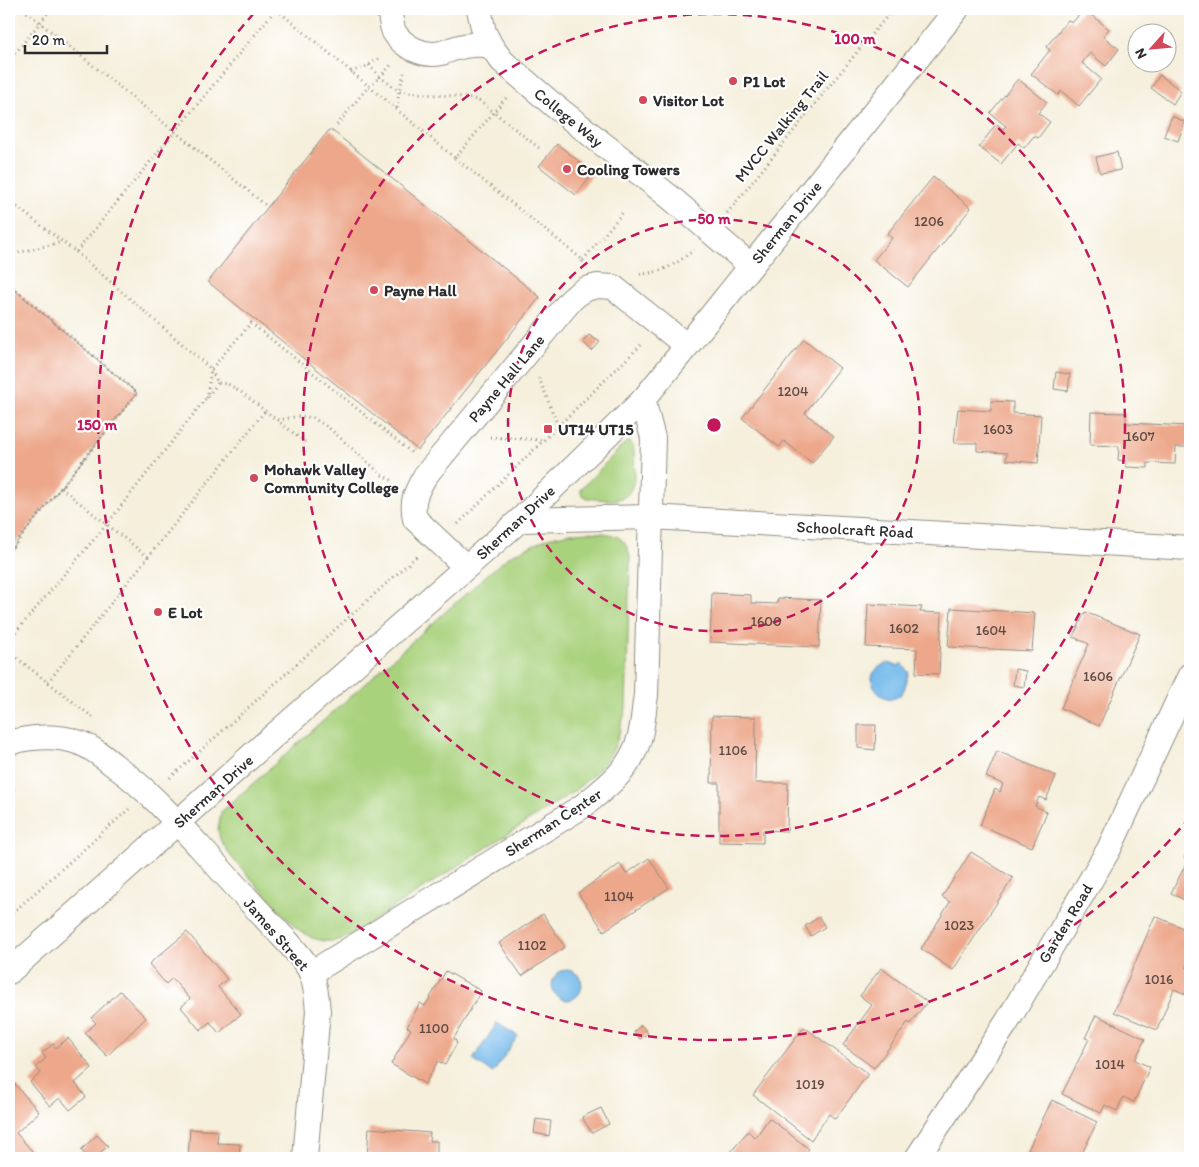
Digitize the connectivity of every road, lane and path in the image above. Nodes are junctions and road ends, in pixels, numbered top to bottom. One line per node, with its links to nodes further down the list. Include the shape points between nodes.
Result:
1 (23, 9): 8 (path)
2 (51, 9): 8 (path)
3 (276, 9): 15 (path); 23 (path)
4 (390, 9): 9 (street, via 395,32 412,49 427,54 468,45)
5 (479, 9): 9 (street, College Way)
6 (896, 9): 29 (path, MVCC Walking Trail, via 855,54)
7 (957, 9): 35 (street, Sherman Drive)
8 (40, 22): 11 (path); 23 (path)
9 (491, 46): 35 (street, College Way, via 520,78)
10 (386, 54): 13 (path)
11 (9, 61)
12 (394, 62): 16 (path)
13 (369, 65): 15 (path); 16 (path)
14 (405, 69): 18 (path)
15 (351, 72): 17 (path)
16 (380, 77): 17 (path); 18 (path)
17 (368, 87): 20 (path); 22 (path)
18 (399, 91): 20 (path); 21 (path, via 478,100)
19 (508, 95): 21 (path)
20 (396, 109): 25 (path)
21 (494, 112): 24 (path); 25 (path)
22 (338, 125)
23 (175, 132): 27 (path); 32 (path)
24 (539, 148)
25 (455, 158): 34 (path)
26 (9, 202): 30 (path)
27 (268, 207)
28 (624, 211): 34 (path)
29 (726, 215)
30 (63, 242): 32 (path); 33 (path)
31 (700, 245): 37 (path, via 662,270)
32 (76, 252): 41 (path)
33 (9, 255)
34 (583, 260): 36 (path)
35 (751, 266): 40 (street, Sherman Drive)
36 (581, 267)
37 (636, 274)
38 (9, 284): 54 (path, via 137,393)
39 (660, 325): 40 (street, Payne Hall Lane); 48 (path); 63 (street, Payne Hall Lane, via 613,287 597,286 578,294 425,476 414,496 415,518)
40 (687, 346): 45 (street, Sherman Drive)
41 (211, 369): 43 (path); 44 (path); 52 (path, via 251,323)
42 (537, 372): 48 (path)
43 (218, 383): 44 (path); 46 (path, via 228,384)
44 (206, 398): 57 (path)
45 (642, 400): 55 (street, Sherman Center, via 653,438); 56 (street, Sherman Drive)
46 (265, 411): 47 (path); 62 (path)
47 (277, 420): 51 (path); 53 (path, via 300,416 313,418 382,475 392,481)
48 (558, 426): 50 (path)
49 (482, 436): 50 (path)
50 (544, 440): 58 (path)
51 (305, 442)
52 (419, 458)
53 (402, 480)
54 (60, 488): 57 (path); 61 (path)
55 (651, 517): 56 (street, Schoolcraft Road); 59 (street, Schoolcraft Road); 75 (street, Sherman Center, via 646,695 635,751 628,764 614,781 583,806)
56 (520, 520): 63 (street, Sherman Drive)
57 (107, 524): 62 (path); 64 (path)
58 (452, 530)
59 (1190, 548)
60 (423, 551): 70 (path)
61 (9, 552)
62 (148, 557): 67 (path)
63 (466, 567): 72 (street, Sherman Drive)
64 (9, 640)
65 (9, 652): 67 (path)
66 (1190, 675): 77 (street, Garden Road, via 1109,849 1007,1022)
67 (48, 682): 68 (path)
68 (101, 724)
69 (9, 743): 72 (street, James Street, via 37,737 81,743 123,771)
70 (169, 779)
71 (131, 807): 73 (path)
72 (177, 823): 74 (street, Sherman Drive); 75 (street, James Street, via 290,944)
73 (9, 916)
74 (9, 972)
75 (311, 973): 76 (street, James Street, via 318,1011)
76 (305, 1158)
77 (917, 1158)

